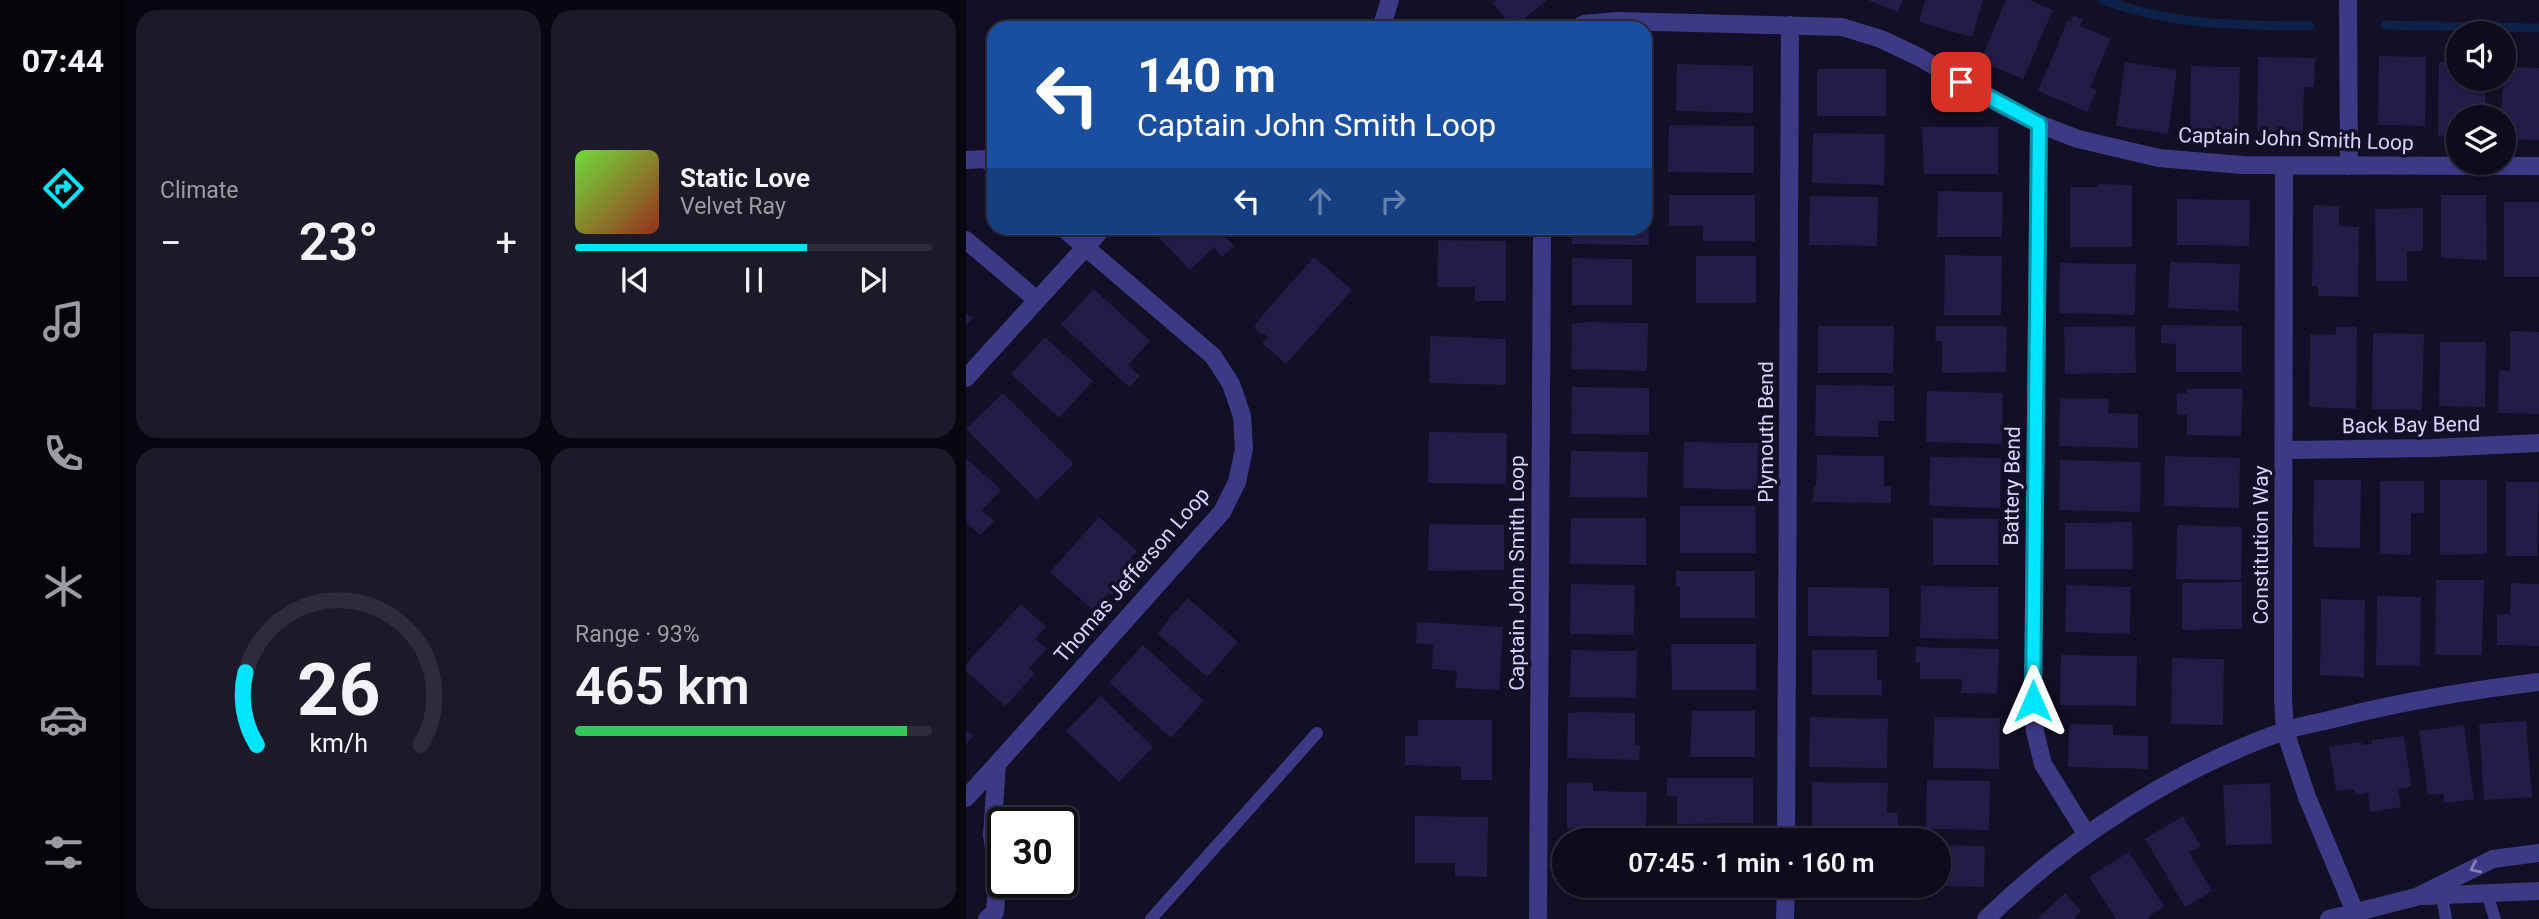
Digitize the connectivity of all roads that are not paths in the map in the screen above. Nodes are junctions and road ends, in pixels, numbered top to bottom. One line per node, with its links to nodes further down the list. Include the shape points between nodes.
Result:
1 (1390, 0): 3 (street)
2 (2348, 0): 10 (street)
3 (1383, 21)
4 (1652, 22): 5 (street, Captain John Smith Loop)
5 (1790, 25): 6 (street, Captain John Smith Loop, via 1842,27 1881,39); 26 (street, Plymouth Bend)
6 (2039, 124): 9 (street, Captain John Smith Loop, via 2078,139 2159,158); 27 (street, Battery Bend, via 2035,732 2043,764)
7 (966, 160): 8 (street)
8 (987, 160)
9 (2284, 166): 10 (street, Captain John Smith Loop); 20 (street, Constitution Way)
10 (2349, 166): 11 (street, Captain John Smith Loop)
11 (2539, 166)
12 (1071, 235): 16 (street, Thomas Jefferson Loop)
13 (1096, 235): 16 (street)
14 (1542, 235): 37 (street, Captain John Smith Loop)
15 (966, 240): 17 (street)
16 (1085, 247): 17 (street); 24 (street, Thomas Jefferson Loop, via 1213,356 1231,384 1242,416 1244,449 1237,482 1222,512)
17 (1037, 300): 18 (street)
18 (966, 378)
19 (2539, 443): 20 (street, Back Bay Bend)
20 (2284, 450): 22 (street, Constitution Way)
21 (2539, 682): 22 (street, via 2442,696)
22 (2285, 731): 27 (street, via 2186,775); 34 (street, Constitution Way)
23 (1317, 733): 36 (lane)
24 (997, 764): 25 (street, Thomas Jefferson Loop); 35 (street, via 992,835 998,875 995,912)
25 (966, 798)
26 (1786, 828)
27 (2087, 835): 39 (street)
28 (2539, 853): 32 (street, one-way to 32, via 2493,859)
29 (2539, 891): 30 (street)
30 (2487, 894): 31 (street); 42 (lane)
31 (2442, 896): 32 (street); 41 (lane)
32 (2416, 897): 34 (street)
33 (1786, 898): 38 (street)
34 (2355, 912): 40 (street)
35 (987, 919)
36 (1151, 919)
37 (1538, 919)
38 (1785, 919)
39 (1986, 919)
40 (2329, 919)
41 (2446, 919)
42 (2495, 919)

